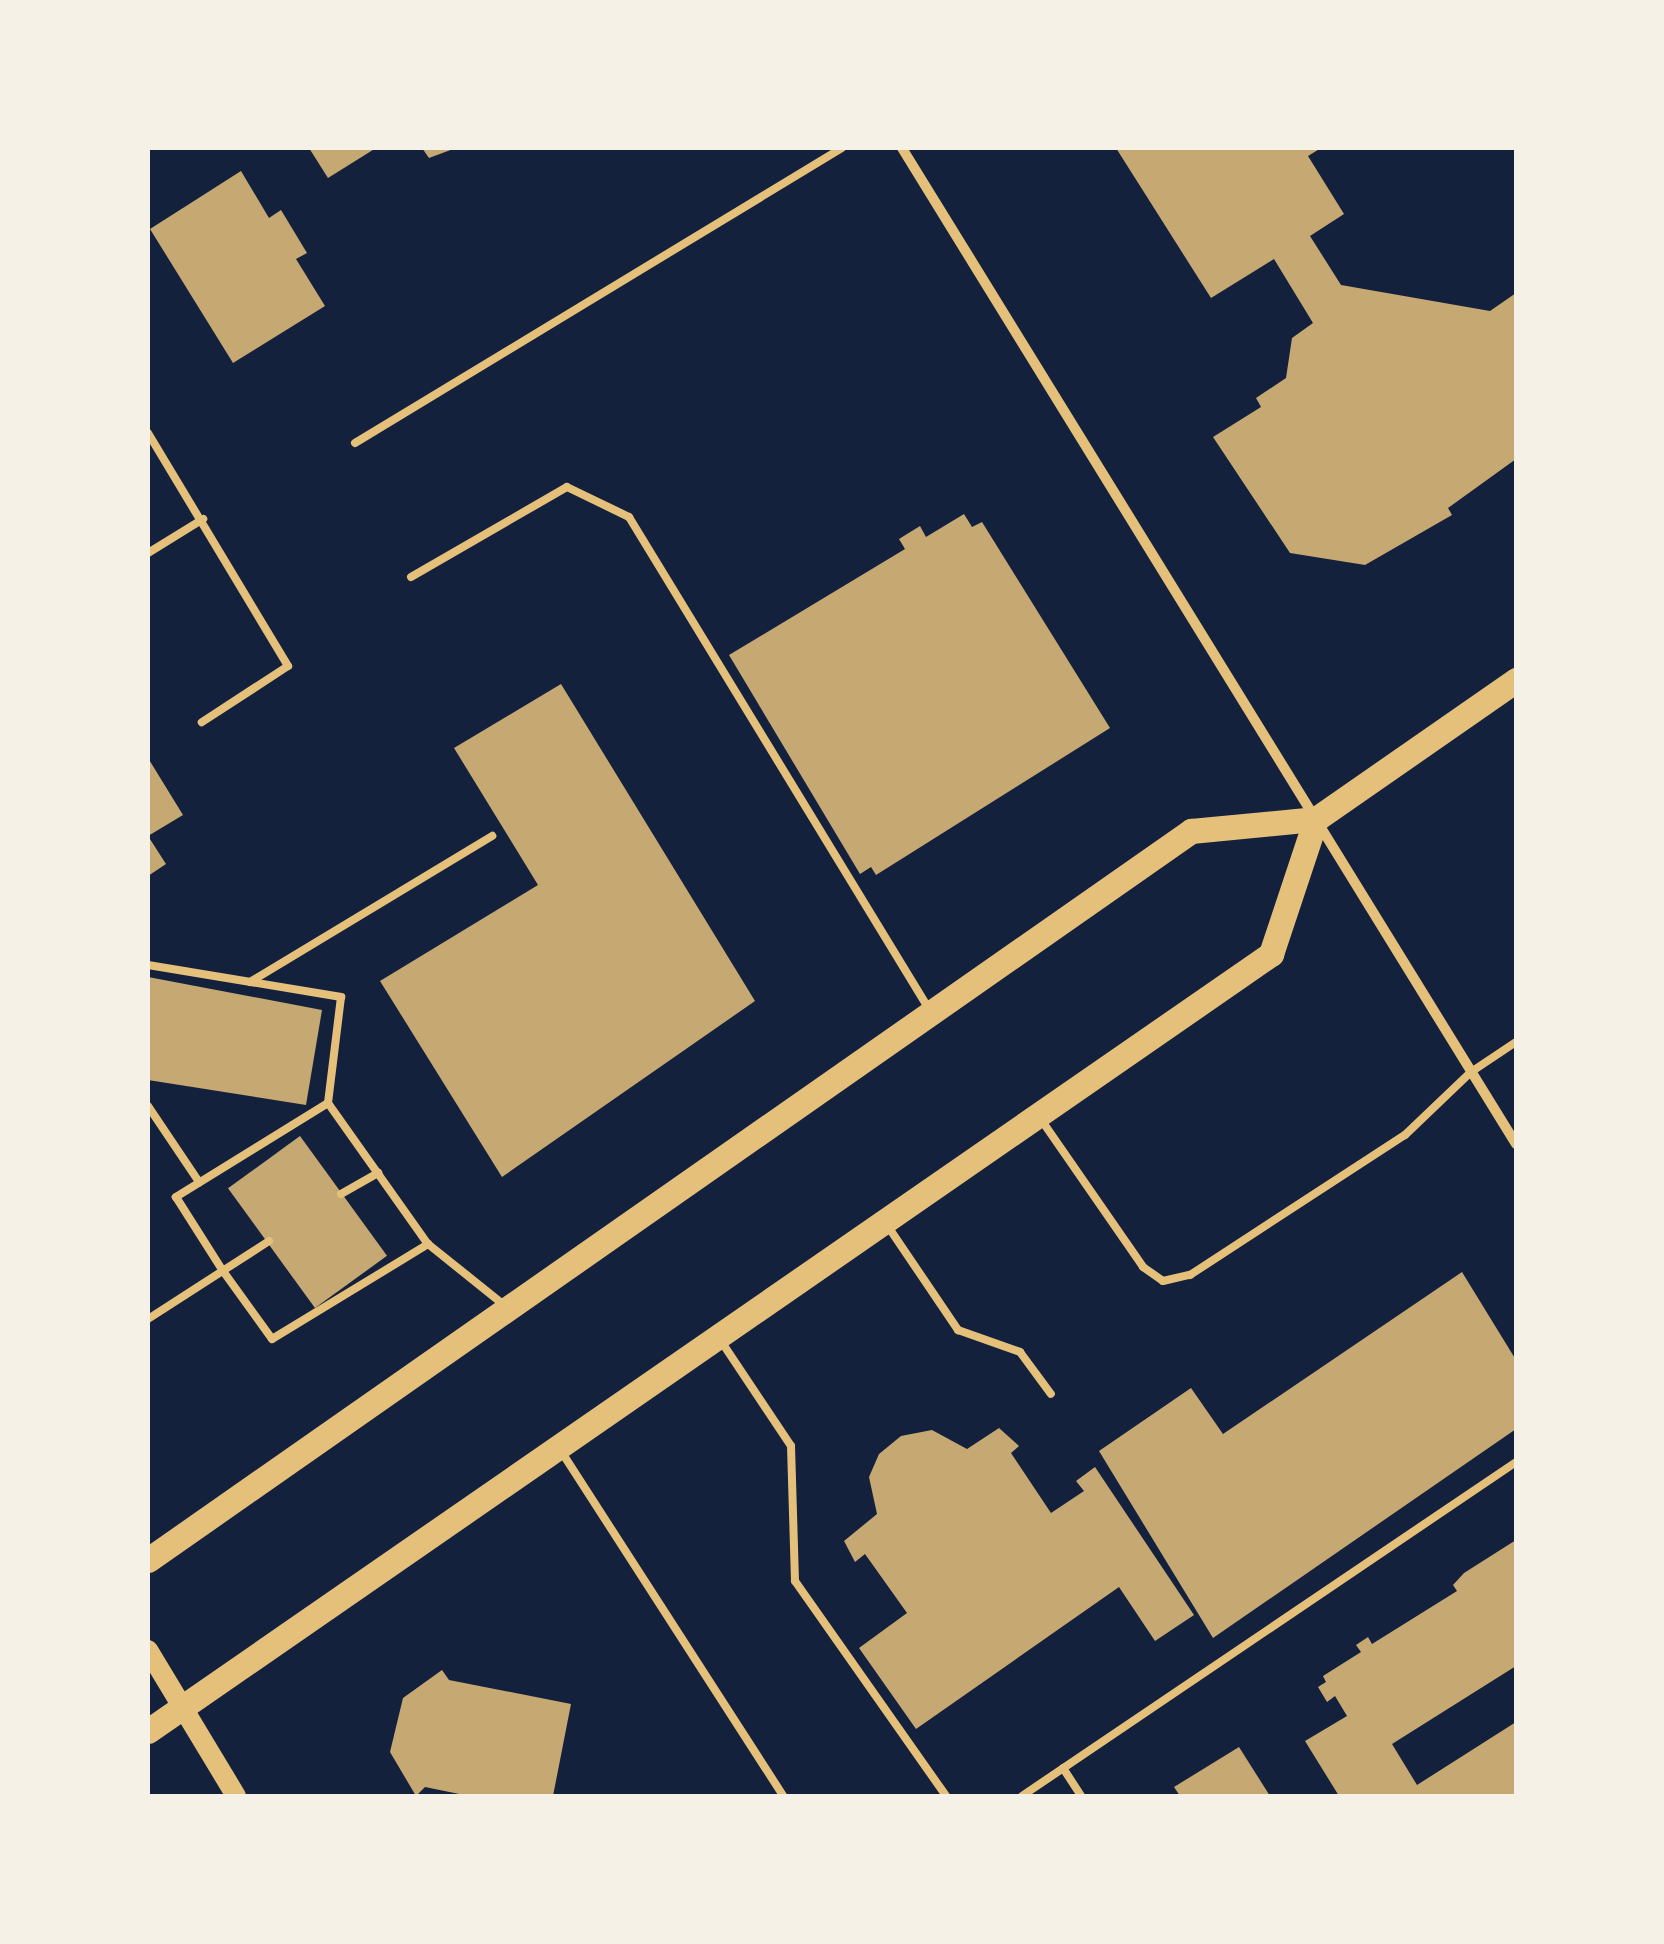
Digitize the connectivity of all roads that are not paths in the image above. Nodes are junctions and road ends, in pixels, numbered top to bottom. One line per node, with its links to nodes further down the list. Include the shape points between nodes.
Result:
1 (842, 148): 4 (lane)
2 (902, 148): 10 (street)
3 (148, 433): 5 (lane)
4 (355, 443)
5 (203, 520): 6 (lane); 9 (lane, via 288,666)
6 (148, 552)
7 (411, 576): 14 (lane, via 567,487 629,517)
8 (1516, 680): 10 (main road)
9 (202, 722)
10 (1316, 819): 14 (main road, via 1190,831); 16 (street); 19 (main road, via 1271,954)
11 (492, 836): 13 (lane)
12 (148, 965): 13 (lane)
13 (250, 982): 17 (lane, via 341,997)
14 (931, 1013): 28 (main road)
15 (1516, 1042): 16 (lane)
16 (1471, 1072): 19 (lane, via 1404,1135 1190,1274 1164,1282 1143,1267); 20 (street)
17 (328, 1103): 21 (lane); 22 (lane)
18 (148, 1106): 22 (lane)
19 (1038, 1116): 24 (main road)
20 (1516, 1144)
21 (378, 1173): 23 (lane); 26 (lane)
22 (199, 1182): 27 (lane, via 176,1197)
23 (342, 1194)
24 (885, 1222): 30 (main road); 31 (lane, via 958,1330 1020,1352)
25 (270, 1241): 27 (lane)
26 (428, 1244): 27 (lane, via 272,1339); 28 (lane)
27 (222, 1270): 29 (lane)
28 (510, 1310): 34 (main road)
29 (148, 1319)
30 (718, 1337): 32 (main road); 41 (lane, via 791,1446 795,1581)
31 (1051, 1394)
32 (558, 1447): 36 (main road); 40 (lane)
33 (1516, 1462): 38 (lane)
34 (148, 1560)
35 (148, 1650): 36 (main road)
36 (182, 1708): 37 (main road); 39 (main road)
37 (148, 1731)
38 (1063, 1768): 42 (lane); 43 (lane)
39 (236, 1796)
40 (783, 1796)
41 (946, 1796)
42 (1022, 1796)
43 (1081, 1796)

